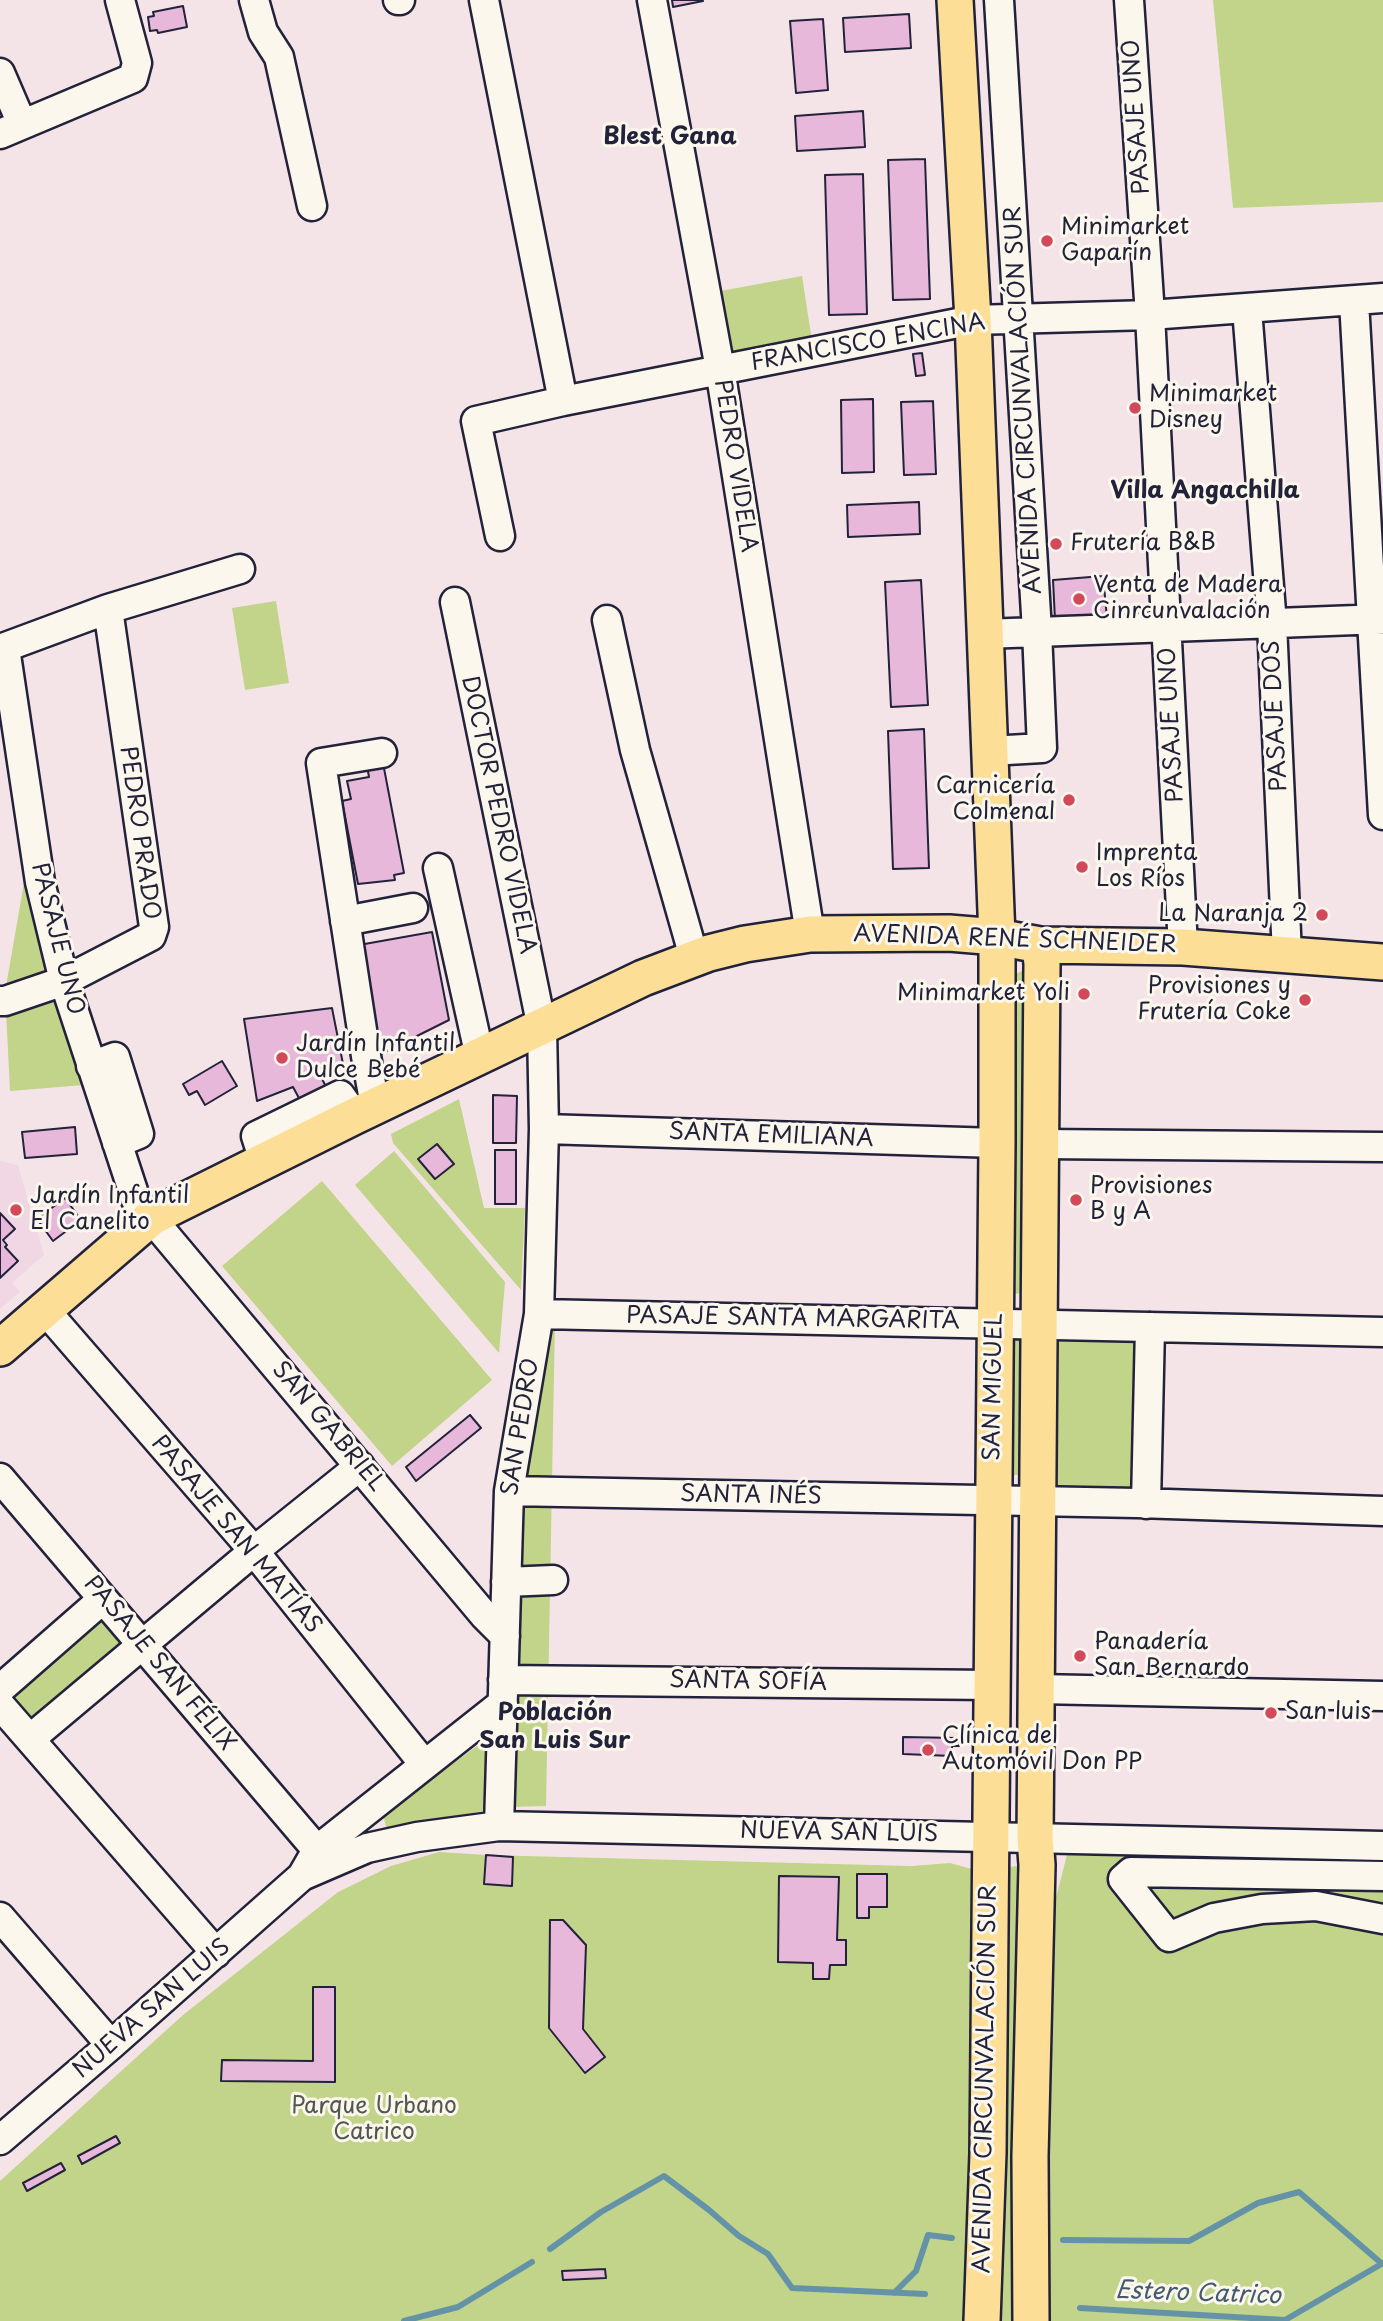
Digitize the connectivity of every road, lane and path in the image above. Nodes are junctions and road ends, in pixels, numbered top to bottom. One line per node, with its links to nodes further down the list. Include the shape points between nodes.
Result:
1 (120, 0): 9 (street, via 137,63 133,78)
2 (254, 0): 10 (street, via 263,32 279,57)
3 (484, 0): 18 (street)
4 (652, 0): 17 (street, PEDRO VIDELA)
5 (955, 0): 16 (main road, AVENIDA CIRCUNVALACIÓN SUR)
6 (999, 0): 15 (street, AVENIDA CIRCUNVALACIÓN SUR)
7 (1129, 0): 14 (street, PASAJE UNO)
8 (0, 73): 9 (street)
9 (11, 129)
10 (312, 206)
11 (1383, 298): 12 (street, FRANCISCO ENCINA)
12 (1354, 301): 13 (street, FRANCISCO ENCINA); 23 (street)
13 (1247, 309): 14 (street, FRANCISCO ENCINA); 25 (street, PASAJE DOS)
14 (1150, 315): 15 (street, FRANCISCO ENCINA); 26 (street, PASAJE UNO)
15 (1019, 318): 16 (street, FRANCISCO ENCINA); 27 (street, AVENIDA CIRCUNVALACIÓN SUR)
16 (973, 320): 17 (street, FRANCISCO ENCINA); 28 (main road, AVENIDA CIRCUNVALACIÓN SUR)
17 (720, 369): 18 (street, FRANCISCO ENCINA); 36 (street, PEDRO VIDELA)
18 (563, 401): 19 (street, FRANCISCO ENCINA, via 476,421)
19 (500, 536)
20 (240, 569): 22 (street)
21 (455, 602): 45 (street, DOCTOR PEDRO VIDELA)
22 (108, 609): 29 (street); 43 (street, PEDRO PRADO, via 154,927 150,936)
23 (1378, 619): 25 (street); 32 (street)
24 (607, 620): 41 (street, via 635,750)
25 (1272, 624): 26 (street); 40 (street, PASAJE DOS)
26 (1167, 626): 27 (street); 39 (street, PASAJE UNO)
27 (1037, 631): 28 (street); 30 (street, AVENIDA CIRCUNVALACIÓN SUR, via 1042,748)
28 (984, 634): 30 (main road, AVENIDA CIRCUNVALACIÓN SUR)
29 (2, 648): 43 (street, PASAJE UNO, via 40,882)
30 (990, 751): 37 (main road, AVENIDA CIRCUNVALACIÓN SUR)
31 (382, 753): 35 (street, via 321,763)
32 (1383, 815)
33 (438, 868): 46 (street)
34 (413, 908): 35 (street)
35 (345, 921): 47 (street)
36 (810, 934): 37 (main road, AVENIDA RENÉ SCHNEIDER); 41 (main road, AVENIDA RENÉ SCHNEIDER)
37 (996, 937): 38 (main road, AVENIDA RENÉ SCHNEIDER); 49 (main road, SAN MIGUEL)
38 (1040, 945): 39 (main road, AVENIDA RENÉ SCHNEIDER); 50 (main road, SAN MIGUEL)
39 (1183, 947): 40 (main road, AVENIDA RENÉ SCHNEIDER)
40 (1287, 955): 42 (main road, AVENIDA RENÉ SCHNEIDER)
41 (694, 957): 45 (main road, AVENIDA RENÉ SCHNEIDER)
42 (1383, 962)
43 (64, 981): 44 (street, PEDRO PRADO); 52 (street, PASAJE UNO, via 136,1200)
44 (0, 1001)
45 (542, 1028): 46 (main road, AVENIDA RENÉ SCHNEIDER); 48 (street, SAN PEDRO)
46 (480, 1057): 47 (main road, AVENIDA RENÉ SCHNEIDER)
47 (365, 1111): 52 (main road, AVENIDA RENÉ SCHNEIDER)
48 (544, 1129): 49 (street, SANTA EMILIANA); 54 (street, SAN PEDRO)
49 (998, 1143): 55 (main road, SAN MIGUEL)
50 (1041, 1144): 51 (street); 56 (main road, SAN MIGUEL)
51 (1383, 1147)
52 (152, 1217): 53 (main road, AVENIDA RENÉ SCHNEIDER); 60 (street, SAN GABRIEL)
53 (44, 1309): 59 (main road, AVENIDA RENÉ SCHNEIDER); 67 (street, PASAJE SAN MATÍAS)
54 (539, 1314): 55 (street, PASAJE SANTA MARGARITA); 62 (street, SAN PEDRO)
55 (995, 1322): 56 (street, PASAJE SANTA MARGARITA); 63 (main road, SAN MIGUEL)
56 (1040, 1325): 57 (street, PASAJE SANTA MARGARITA); 64 (main road, SAN MIGUEL)
57 (1150, 1327): 58 (street, PASAJE SANTA MARGARITA); 65 (street)
58 (1383, 1332)
59 (0, 1348)
60 (359, 1466): 67 (street); 71 (street, SAN GABRIEL)
61 (0, 1478): 70 (street, PASAJE SAN FÉLIX)
62 (509, 1491): 63 (street, SANTA INÉS); 69 (street, SAN PEDRO)
63 (993, 1501): 64 (street, SANTA INÉS); 73 (main road, SAN MIGUEL)
64 (1038, 1502): 65 (street, SANTA INÉS); 75 (main road, SAN MIGUEL)
65 (1146, 1504): 66 (street, SANTA INÉS)
66 (1383, 1511)
67 (254, 1551): 72 (street); 80 (street, PASAJE SAN MATÍAS)
68 (553, 1580): 69 (street)
69 (506, 1582): 71 (street, SAN PEDRO)
70 (103, 1598): 72 (street, PASAJE SAN FÉLIX); 74 (street)
71 (505, 1636): 76 (street, SAN PEDRO)
72 (143, 1646): 79 (street); 85 (street, PASAJE SAN FÉLIX)
73 (992, 1685): 76 (street, SANTA SOFÍA); 82 (main road, SAN MIGUEL)
74 (0, 1689)
75 (1037, 1689): 77 (street); 83 (main road, SAN MIGUEL)
76 (503, 1692): 80 (street, NUEVA SAN LUIS); 81 (street, SAN PEDRO)
77 (1383, 1696)
78 (0, 1705): 79 (street)
79 (30, 1740): 90 (street)
80 (424, 1764): 85 (street, NUEVA SAN LUIS)
81 (499, 1826): 82 (street, NUEVA SAN LUIS); 86 (street, NUEVA SAN LUIS, via 367,1848)
82 (991, 1836): 83 (street, NUEVA SAN LUIS); 93 (main road, AVENIDA CIRCUNVALACIÓN SUR)
83 (1035, 1838): 84 (street, NUEVA SAN LUIS); 94 (main road, AVENIDA CIRCUNVALACIÓN SUR)
84 (1383, 1846)
85 (317, 1850): 86 (street, NUEVA SAN LUIS)
86 (302, 1876): 90 (street, NUEVA SAN LUIS)
87 (1383, 1876): 89 (street, via 1131,1872 1123,1879 1169,1937 1214,1918 1262,1909 1316,1906)
88 (0, 1917): 91 (street)
89 (1383, 1919)
90 (216, 1952): 91 (street, NUEVA SAN LUIS)
91 (111, 2045): 92 (street, NUEVA SAN LUIS)
92 (0, 2140)
93 (988, 2153): 94 (main road); 95 (main road, AVENIDA CIRCUNVALACIÓN SUR)
94 (1030, 2156): 96 (main road, AVENIDA CIRCUNVALACIÓN SUR)
95 (982, 2321)
96 (1031, 2321)

